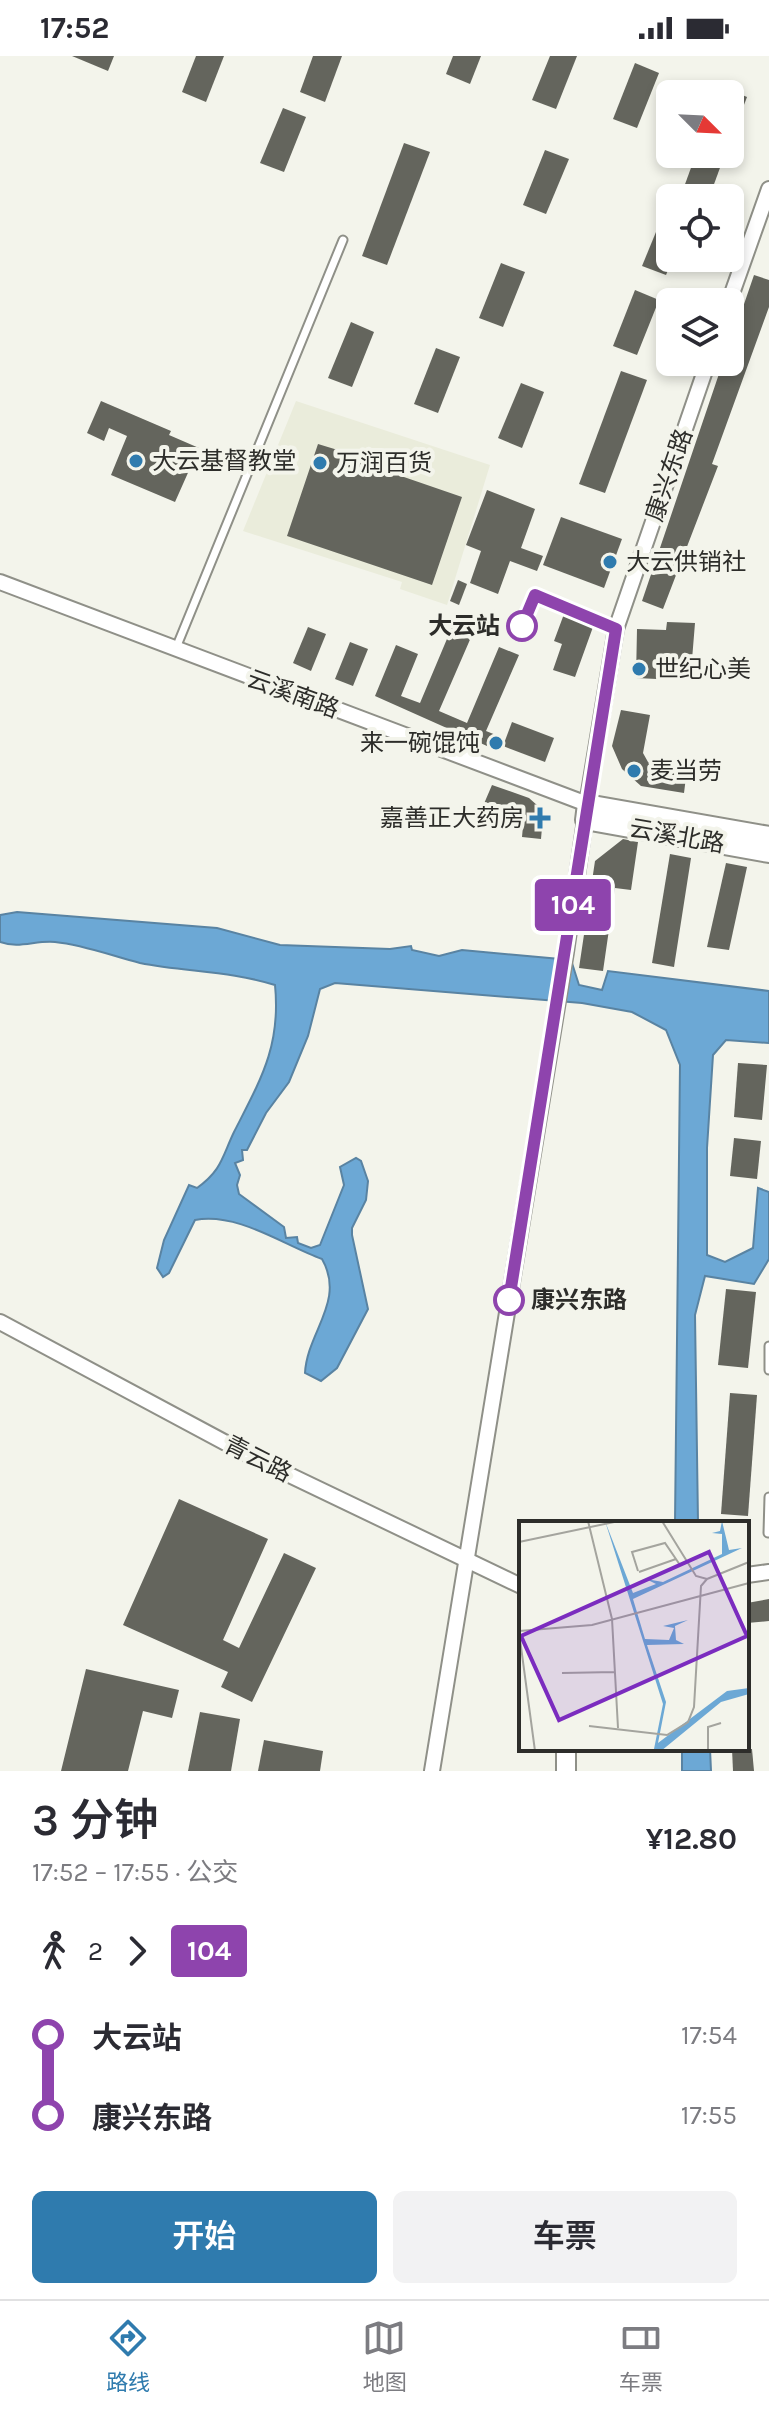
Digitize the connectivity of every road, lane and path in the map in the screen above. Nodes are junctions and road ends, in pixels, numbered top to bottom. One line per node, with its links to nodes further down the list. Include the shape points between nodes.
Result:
1 (769, 189): 3 (street)
2 (343, 240): 8 (lane)
3 (734, 288)
4 (703, 376): 7 (street, 康兴东路)
5 (0, 582): 8 (street, 云溪南路)
6 (522, 626): 7 (lane, via 535,595)
7 (616, 629): 9 (street, 康兴东路)
8 (175, 650): 9 (street, 云溪南路)
9 (586, 812): 10 (street, 云溪北路); 11 (street, 云溪北路); 17 (street, 康兴东路)
10 (769, 836)
11 (769, 853)
12 (0, 1322): 17 (street, 青云路, via 254,1458)
13 (769, 1346): 14 (lane)
14 (769, 1370)
15 (769, 1500): 16 (lane)
16 (768, 1533)
17 (468, 1559): 20 (street, 青云路); 21 (street, 康兴东路)
18 (769, 1572): 19 (street)
19 (749, 1575)
20 (519, 1585)
21 (432, 1771)

